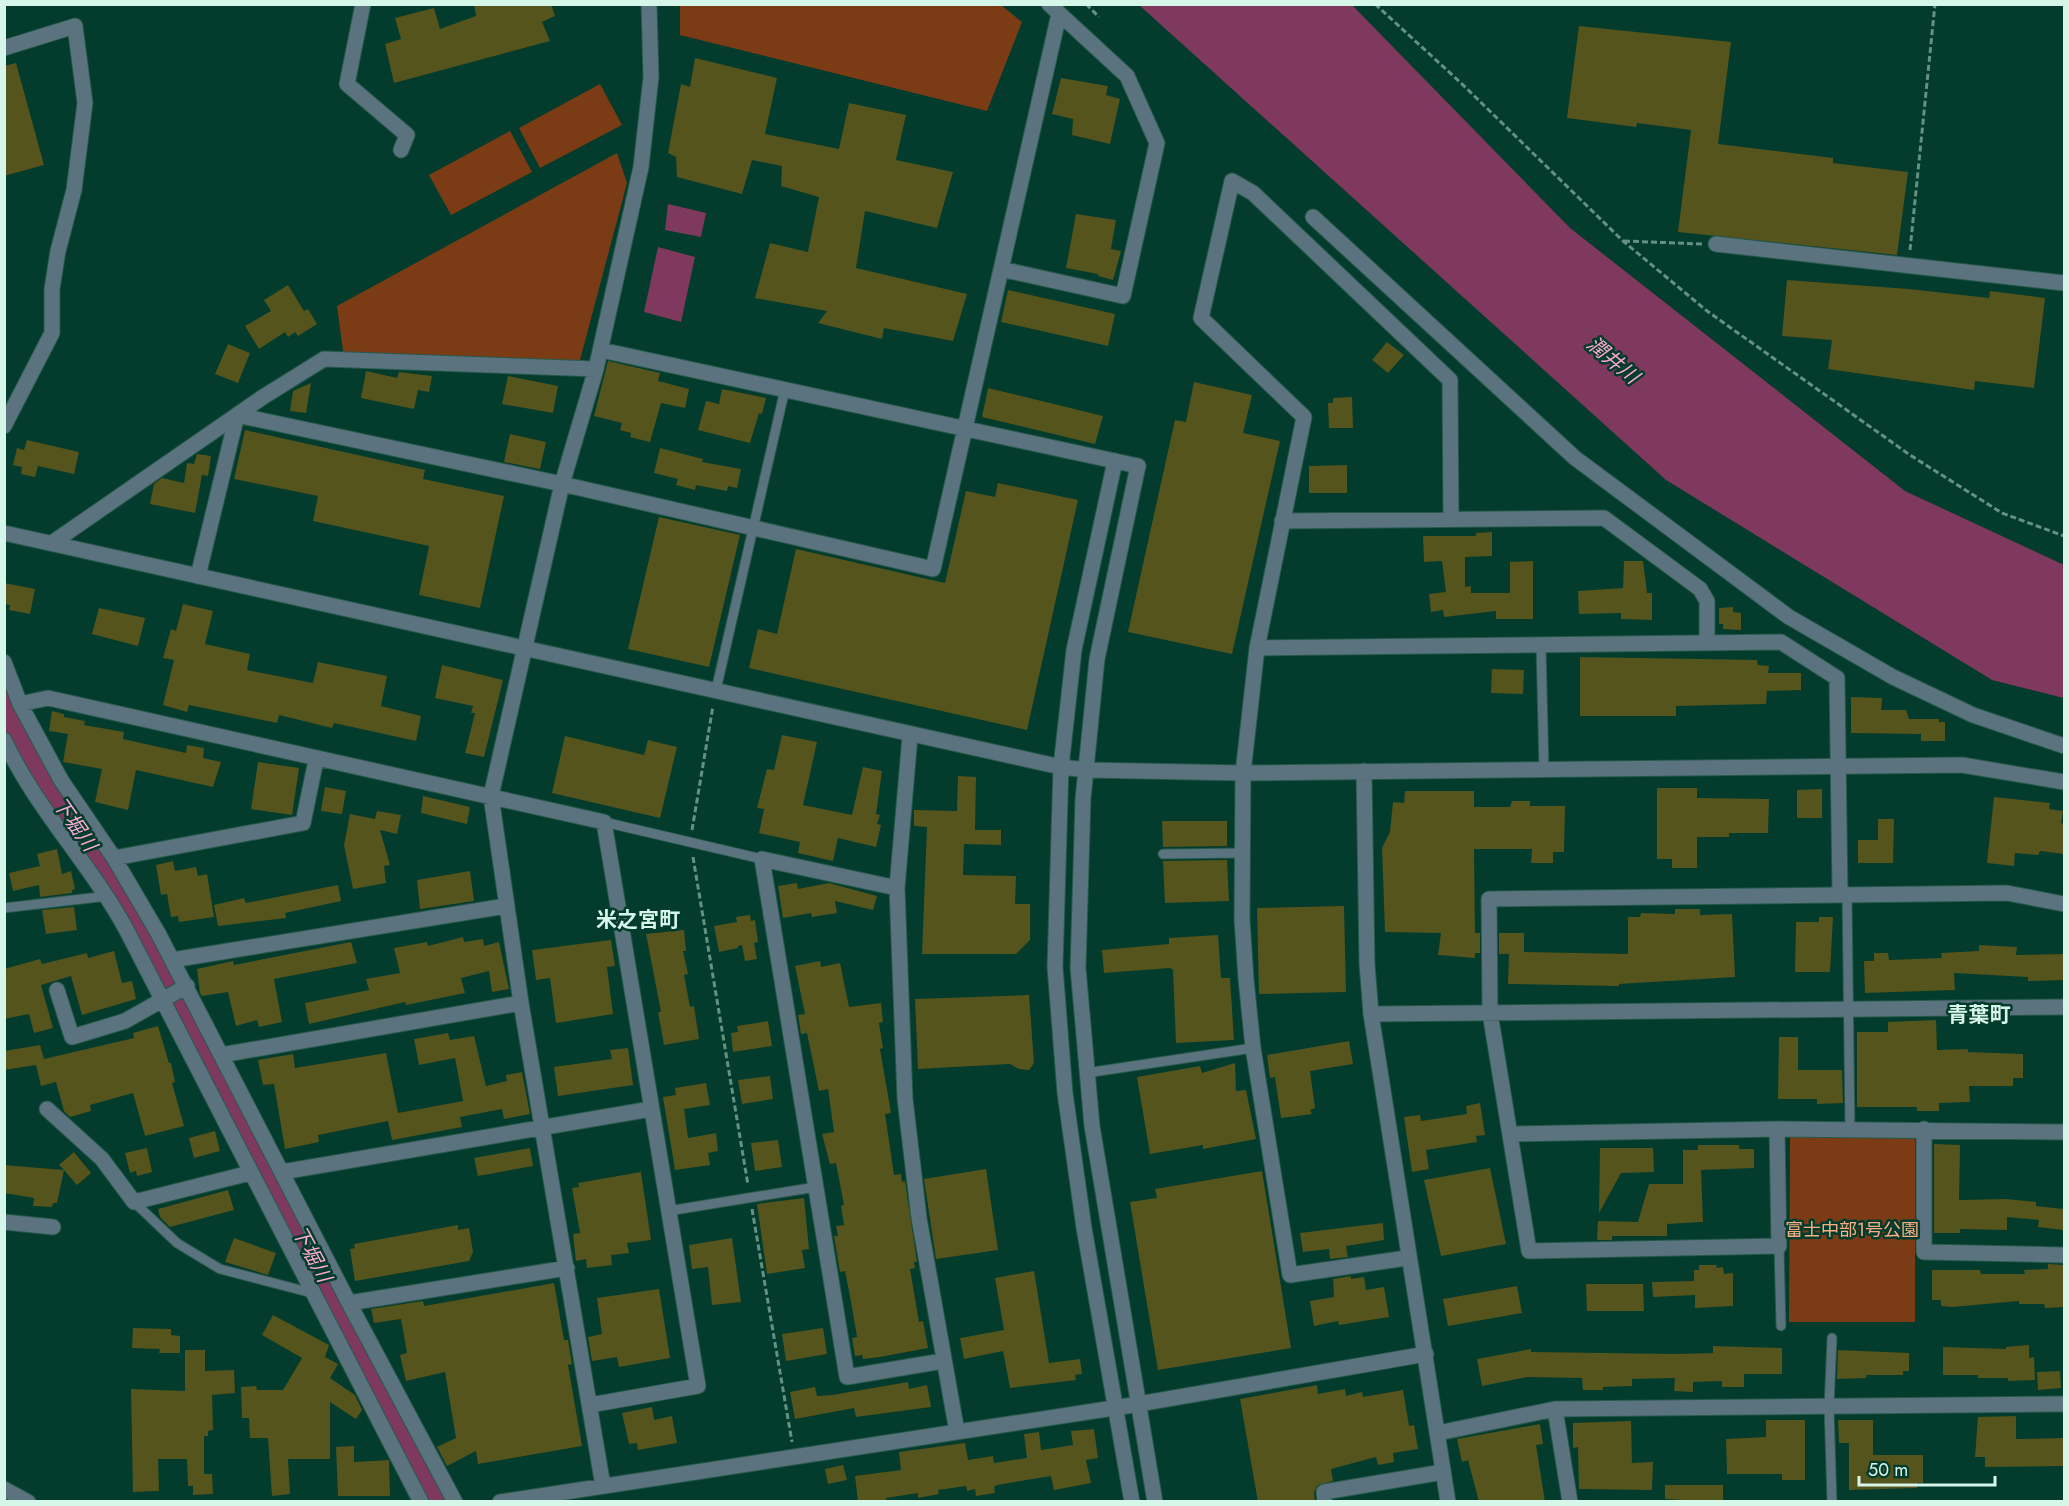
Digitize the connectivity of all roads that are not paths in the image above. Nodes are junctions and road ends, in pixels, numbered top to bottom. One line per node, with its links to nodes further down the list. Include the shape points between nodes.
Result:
1 (363, 4): 5 (street, via 347,84 408,135)
2 (649, 4): 10 (street, via 651,77 647,128)
3 (1054, 9): 8 (street); 8 (street, via 1127,76 1157,143 1123,296)
4 (4, 48): 14 (street, via 75,26 85,103 74,190 52,290 52,333)
5 (401, 150)
6 (1313, 217): 32 (street, via 1575,458 1790,616 1893,677 1973,715)
7 (1716, 244): 9 (street)
8 (1001, 269): 15 (street)
9 (2064, 283)
10 (601, 350): 11 (street); 12 (street)
11 (596, 369): 13 (street, via 324,359); 17 (street)
12 (784, 389): 15 (street); 20 (lane)
13 (237, 415): 17 (street); 22 (street); 23 (street)
14 (4, 426)
15 (966, 429): 16 (street); 20 (street, via 933,569)
16 (1115, 461): 36 (street, via 1074,650); 37 (street, via 1138,466 1097,659)
17 (562, 484): 20 (street); 26 (street)
18 (1451, 519): 19 (street); 19 (street, via 1450,380 1253,193 1232,180 1202,318 1304,417); 24 (street, via 1604,518 1700,589 1707,601)
19 (1282, 521): 27 (street)
20 (754, 527): 29 (lane)
21 (4, 533): 22 (street)
22 (52, 543): 23 (street)
23 (198, 576): 26 (street)
24 (1707, 643): 25 (street); 35 (street, via 1781,642 1837,678)
25 (1541, 645): 27 (street); 38 (lane)
26 (524, 648): 29 (street); 42 (street)
27 (1257, 648): 40 (street)
28 (4, 662): 30 (street)
29 (716, 690): 31 (street)
30 (20, 704): 34 (street, via 48,698); 46 (street, via 61,780)
31 (910, 736): 36 (street); 48 (street)
32 (2064, 746)
33 (7, 750): 50 (street, via 44,809)
34 (316, 760): 42 (street); 46 (street, via 303,823)
35 (1840, 765): 38 (street); 41 (street, via 1962,765); 49 (street)
36 (1061, 767): 37 (street); 95 (street, via 1054,967 1065,1093)
37 (1087, 770): 40 (street); 65 (street, via 1078,968)
38 (1544, 770): 39 (street)
39 (1364, 771): 40 (street); 62 (street)
40 (1243, 773): 44 (street)
41 (2064, 782)
42 (491, 796): 43 (street); 52 (street)
43 (604, 822): 47 (lane); 67 (street)
44 (1242, 853): 45 (lane); 63 (street, via 1243,929)
45 (1163, 854)
46 (114, 858): 54 (street)
47 (762, 859): 48 (street); 76 (street)
48 (897, 888): 90 (street, via 905,1099 919,1218)
49 (1844, 894): 51 (street, via 2007,893); 60 (lane); 61 (street, via 1489,899)
50 (108, 896): 53 (lane); 57 (street)
51 (2064, 904)
52 (506, 906): 54 (street); 58 (street)
53 (4, 908)
54 (172, 960): 55 (street)
55 (186, 986): 57 (street); 64 (street)
56 (57, 990): 57 (street, via 72,1037 125,1021)
57 (163, 999): 75 (street)
58 (522, 1003): 64 (street); 68 (street)
59 (2064, 1007): 60 (street)
60 (1848, 1009): 61 (street); 71 (lane)
61 (1490, 1013): 62 (street); 73 (street)
62 (1371, 1014): 83 (street)
63 (1253, 1048): 65 (lane); 83 (street, via 1290,1275)
64 (221, 1055): 74 (street)
65 (1086, 1073): 91 (street)
66 (47, 1109): 77 (street, via 102,1159)
67 (651, 1109): 68 (street); 78 (street)
68 (545, 1128): 74 (street); 84 (street)
69 (1924, 1129): 71 (street); 72 (street); 82 (street, via 1924,1252)
70 (1776, 1130): 71 (street); 73 (street); 81 (street)
71 (1850, 1130)
72 (2064, 1132)
73 (1512, 1134): 81 (street, via 1529,1251)
74 (282, 1172): 86 (street)
75 (250, 1173): 77 (street); 85 (street)
76 (816, 1187): 78 (lane); 90 (street, via 847,1377)
77 (134, 1202): 85 (lane, via 177,1243 220,1269)
78 (668, 1211): 93 (street, via 698,1386)
79 (4, 1222): 80 (street)
80 (53, 1227)
81 (1779, 1246): 87 (lane)
82 (2064, 1255)
83 (1407, 1258): 89 (street)
84 (567, 1268): 86 (street); 93 (street)
85 (312, 1293): 103 (street)
86 (349, 1303): 104 (street)
87 (1781, 1326)
88 (1832, 1338): 94 (lane)
89 (1426, 1354): 91 (street); 98 (street)
90 (943, 1361): 97 (street)
91 (1138, 1404): 95 (street); 107 (street)
92 (2064, 1404): 94 (street)
93 (590, 1405): 100 (street)
94 (1829, 1407): 96 (street); 111 (lane)
95 (1115, 1408): 97 (street); 106 (street)
96 (1555, 1410): 98 (street); 110 (street)
97 (957, 1432): 100 (street)
98 (1438, 1433): 99 (street)
99 (1443, 1472): 108 (street, via 1324,1492); 109 (street)
100 (603, 1486): 105 (street)
101 (4, 1489): 102 (street)
102 (28, 1502)
103 (421, 1502)
104 (455, 1502)
105 (500, 1502)
106 (1132, 1502)
107 (1155, 1502)
108 (1325, 1502)
109 (1448, 1502)
110 (1570, 1502)
111 (1832, 1502)

